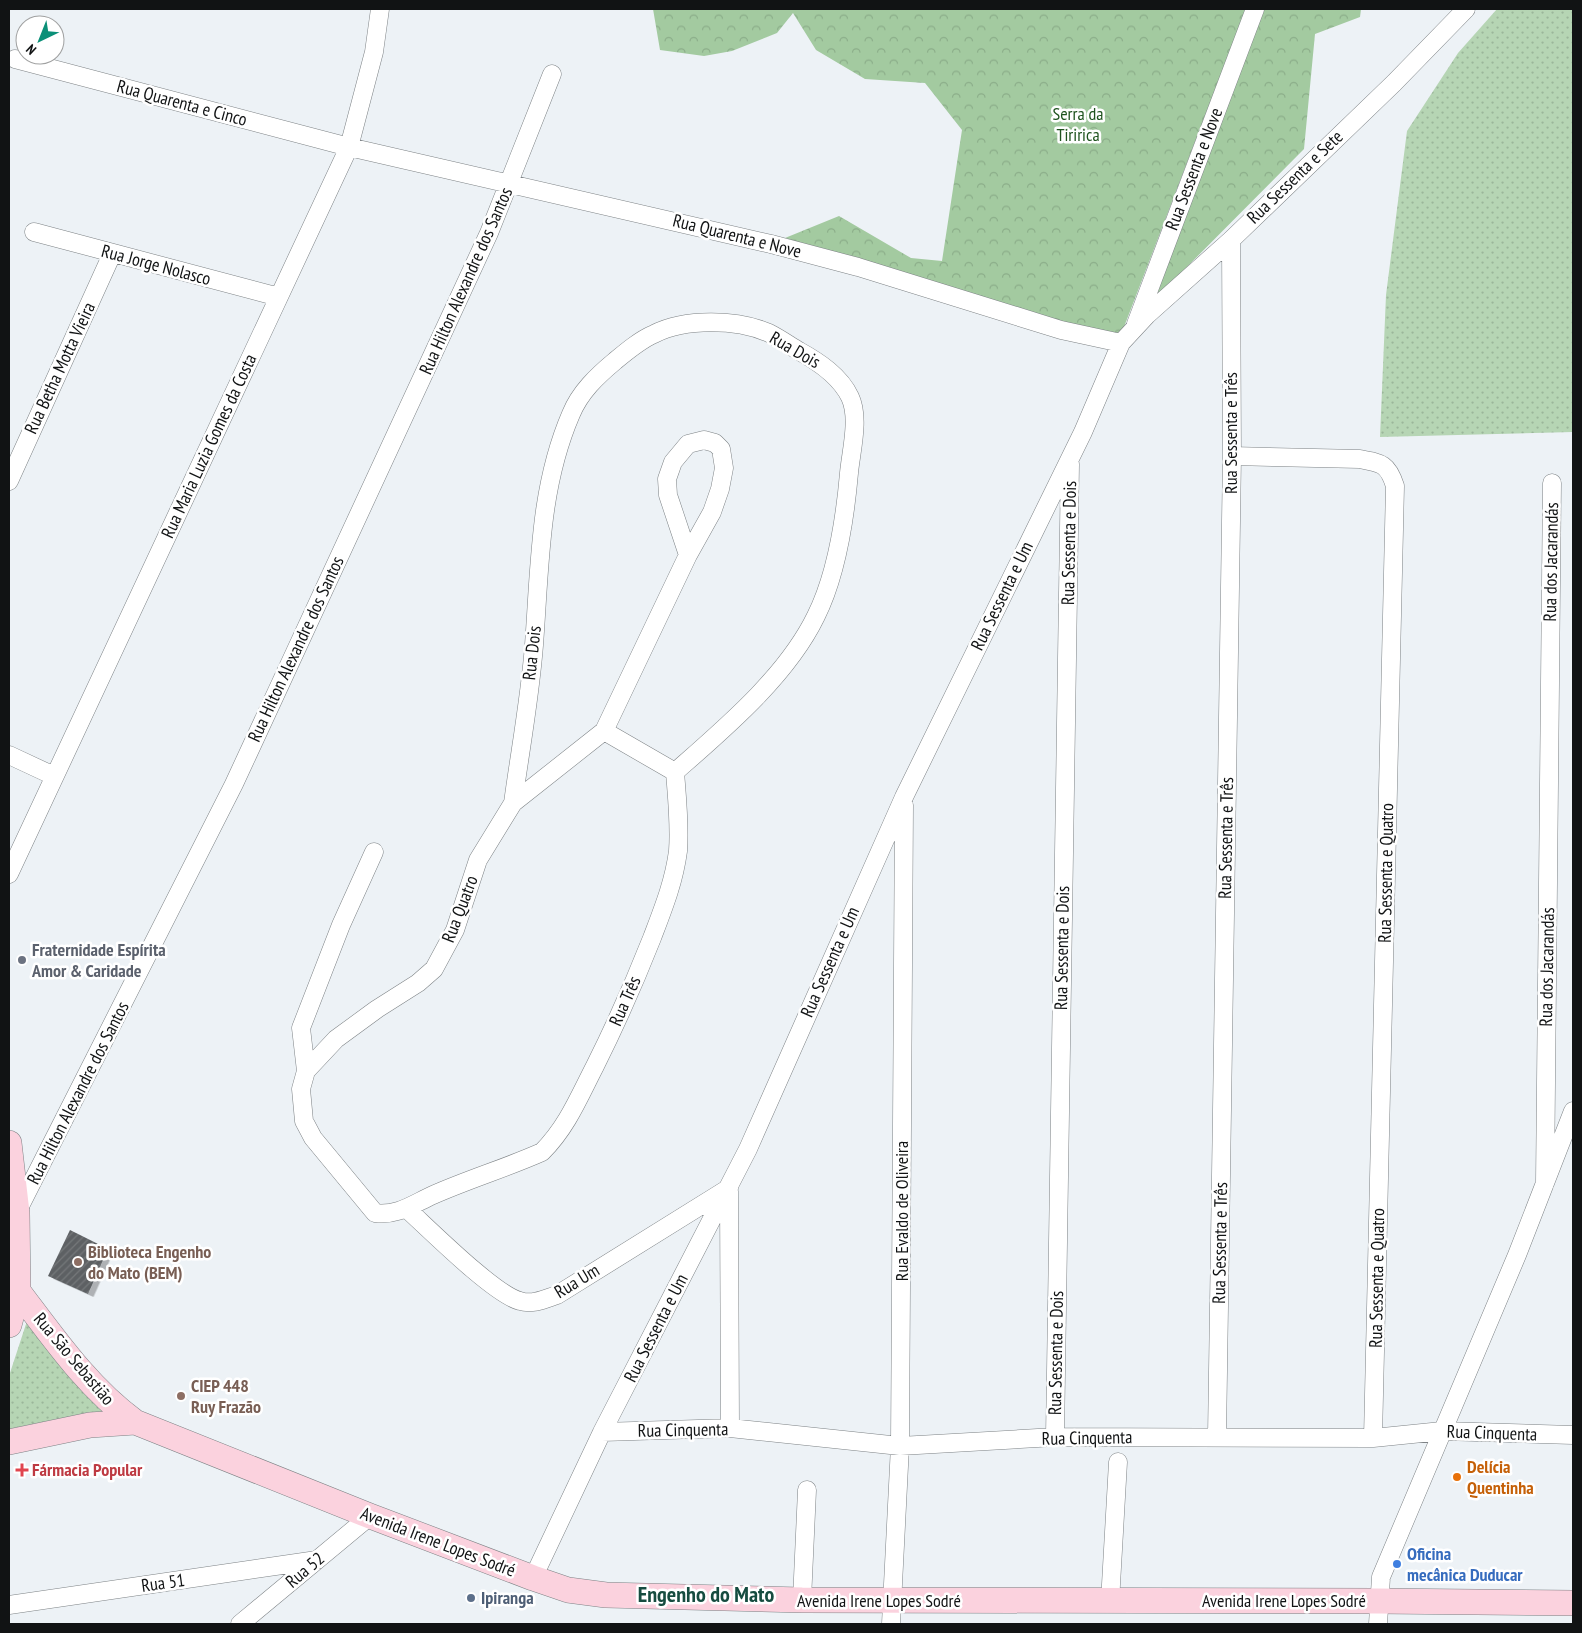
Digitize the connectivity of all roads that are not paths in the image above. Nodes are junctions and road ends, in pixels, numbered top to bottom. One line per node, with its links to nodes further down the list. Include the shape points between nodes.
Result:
1 (380, 9): 6 (street, Rua Maria Luzia Gomes da Costa, via 374,52)
2 (1255, 9): 12 (street, Rua Sessenta e Nove)
3 (1466, 9): 9 (street, Rua Sessenta e Sete)
4 (39, 65): 6 (street, Rua Quarenta e Cinco)
5 (552, 74): 7 (street, Rua Hilton Alexandre dos Santos)
6 (349, 147): 7 (street, Rua Quarenta e Nove); 11 (street, Rua Maria Luzia Gomes da Costa)
7 (510, 182): 13 (street, Rua Quarenta e Nove, via 771,244 858,267 1061,330); 33 (street, Rua Hilton Alexandre dos Santos, via 234,784)
8 (34, 232): 10 (street, Rua Jorge Nolasco)
9 (1231, 240): 12 (street, Rua Sessenta e Sete); 14 (street, Rua Sessenta e Três)
10 (112, 254): 11 (street, Rua Jorge Nolasco); 16 (street, Rua Betha Motta Vieira)
11 (279, 297): 22 (street, Rua Maria Luzia Gomes da Costa)
12 (1134, 330): 13 (street, Rua Sessenta e Sete)
13 (1121, 343): 15 (street, Rua Sessenta e Um)
14 (1232, 456): 41 (street, Rua Sessenta e Três); 43 (street, Rua Sessenta e Quatro, via 1380,462 1390,472 1395,486)
15 (1070, 458): 23 (street, Rua Sessenta e Um); 42 (street, Rua Sessenta e Dois)
16 (9, 481)
17 (1552, 483): 30 (street, Rua dos Jacarandás)
18 (688, 556): 18 (street, Rua Quatro, via 668,495 667,479 673,462 688,444 704,440 721,449 724,468 712,512); 19 (street, Rua Quatro)
19 (604, 731): 21 (street); 24 (street, Rua Quatro)
20 (9, 755): 22 (street)
21 (675, 772): 24 (street, Rua Dois, via 735,720 790,657 816,616 835,562 845,520 854,420 852,401 844,387 821,363 767,332 726,323 694,322 654,333 597,375 571,413 553,462 541,525 533,649); 32 (street, Rua Três, via 678,851 670,891 637,975 568,1120 542,1152 431,1196)
22 (54, 776): 26 (street, Rua Maria Luzia Gomes da Costa)
23 (904, 797): 31 (street, Rua Sessenta e Um); 45 (street, Rua Evaldo de Oliveira)
24 (513, 803): 27 (street, Rua Quatro, via 478,860 455,930 434,969 336,1039)
25 (374, 852): 27 (street, via 341,925 301,1028)
26 (9, 874)
27 (306, 1071): 32 (street, via 301,1107 304,1121 314,1138 375,1213)
28 (1573, 1111): 30 (street)
29 (9, 1143): 33 (main road, Rua São Sebastião)
30 (1545, 1183): 38 (street, Rua dos Jacarandás)
31 (729, 1187): 32 (street, Rua Um, via 557,1295 539,1302 520,1302 501,1292); 37 (street); 39 (street, Rua Sessenta e Um)
32 (407, 1209)
33 (17, 1213): 34 (main road, Rua São Sebastião)
34 (18, 1291): 35 (main road, Rua São Sebastião); 36 (main road, Rua São Sebastião, via 69,1358 111,1404)
35 (9, 1325)
36 (135, 1422): 44 (main road, Avenida Irene Lopes Sodré, via 90,1425); 48 (main road, Avenida Irene Lopes Sodré)
37 (730, 1428): 39 (street, Rua Cinquenta); 45 (street, Rua Cinquenta)
38 (1442, 1430): 40 (street, Rua Cinquenta); 43 (street, Rua Cinquenta); 56 (street, Rua dos Jacarandás, via 1381,1577)
39 (602, 1432): 50 (street, Rua Sessenta e Um)
40 (1573, 1435)
41 (1218, 1436): 42 (street, Rua Cinquenta); 43 (street, Rua Cinquenta)
42 (1055, 1438): 45 (street, Rua Cinquenta)
43 (1373, 1438)
44 (9, 1442)
45 (900, 1446): 55 (street, Rua Evaldo de Oliveira)
46 (1118, 1462): 52 (street)
47 (808, 1490): 51 (street)
48 (370, 1516): 49 (street, Rua 52); 50 (main road, Avenida Irene Lopes Sodré)
49 (316, 1560): 54 (street, Rua 51); 57 (street, Rua 52)
50 (533, 1578): 51 (main road, Avenida Irene Lopes Sodré, via 568,1590 606,1595)
51 (802, 1600): 55 (main road, Avenida Irene Lopes Sodré)
52 (1110, 1602): 55 (main road, Avenida Irene Lopes Sodré); 56 (main road, Avenida Irene Lopes Sodré)
53 (1573, 1603): 56 (main road, Avenida Irene Lopes Sodré)
54 (9, 1605)
55 (891, 1612)
56 (1378, 1612)
57 (240, 1624)

